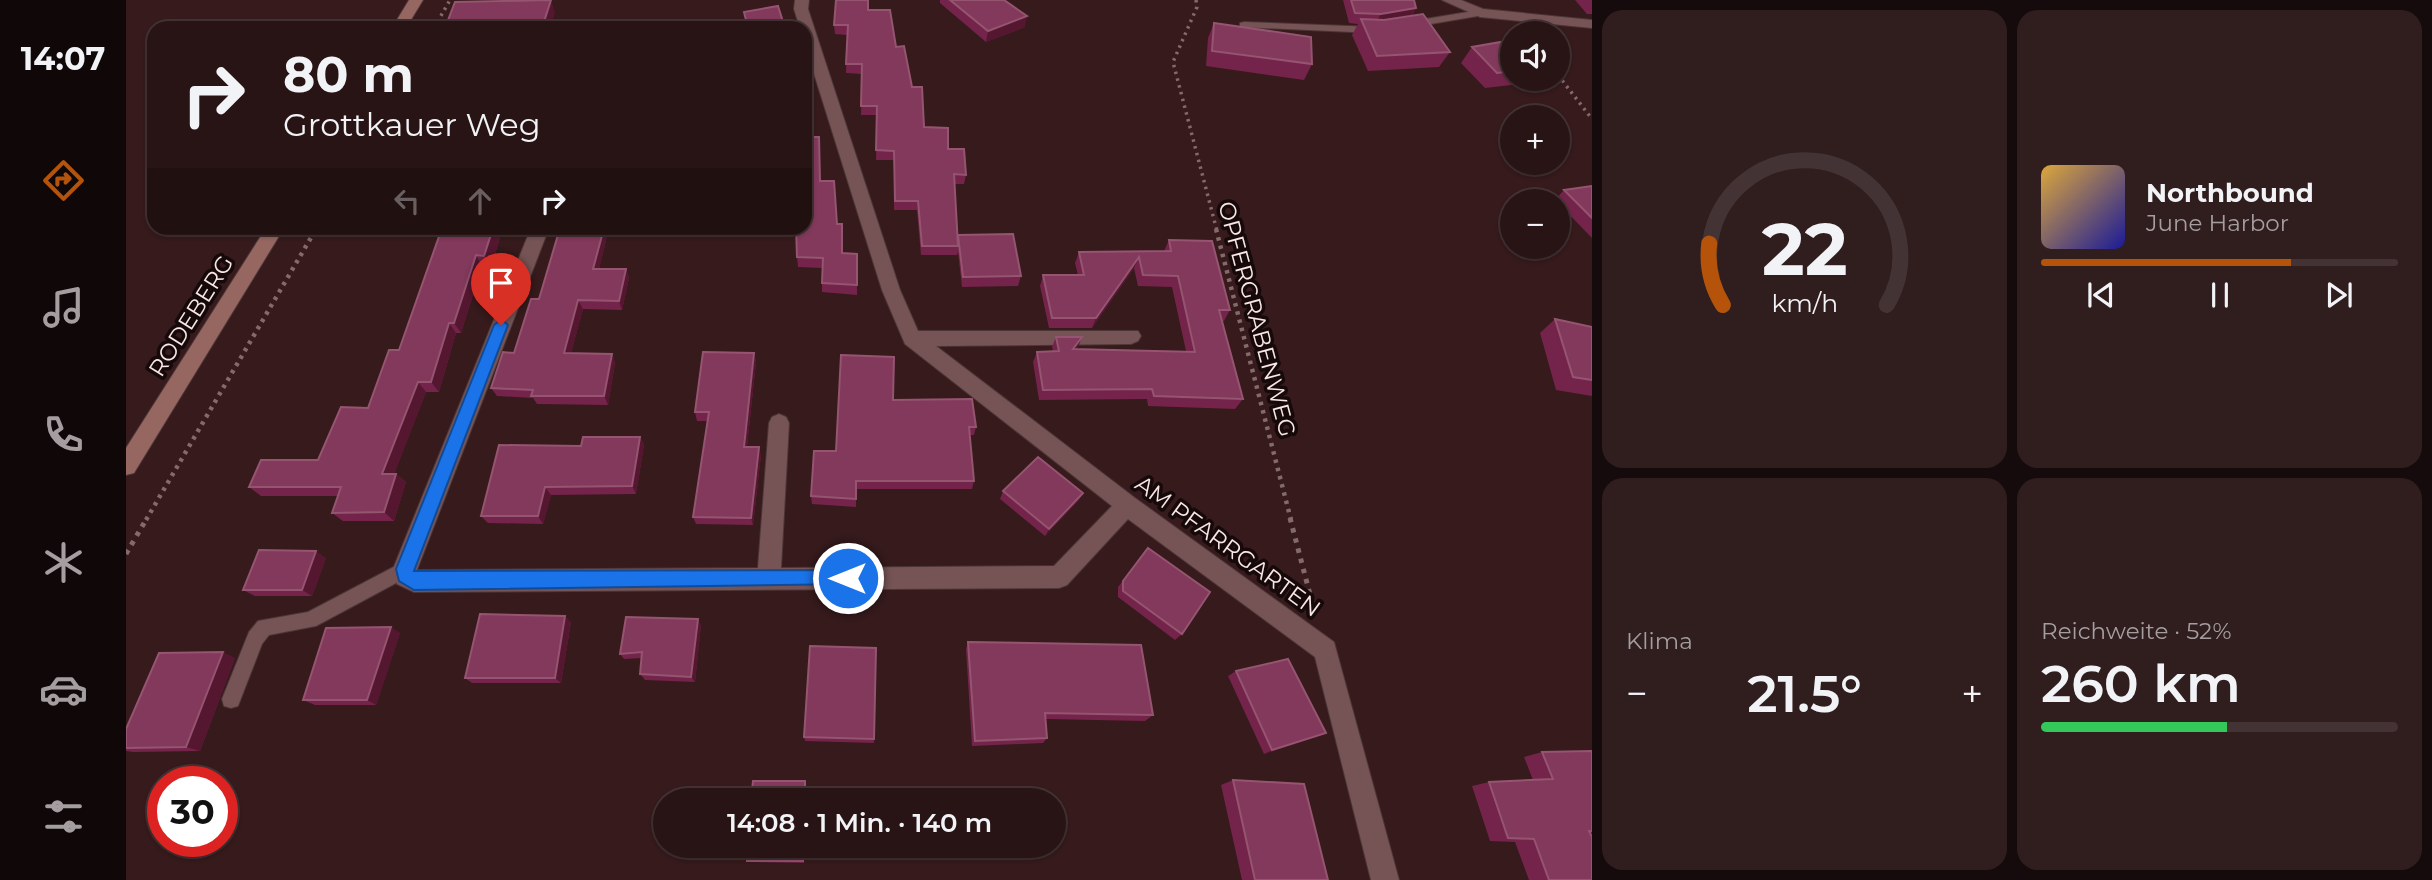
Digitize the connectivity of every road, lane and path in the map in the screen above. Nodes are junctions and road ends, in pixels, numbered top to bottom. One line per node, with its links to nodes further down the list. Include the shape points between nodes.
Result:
1 (416, 0): 7 (street)
2 (450, 0): 8 (path)
3 (802, 0): 9 (street, AM PFARRGARTEN)
4 (1196, 0): 28 (path, OPFERGRABENWEG, via 1172,62)
5 (1449, 0): 6 (street)
6 (1480, 13): 10 (street); 11 (lane, via 1375,30)
7 (403, 21)
8 (438, 21)
9 (803, 21)
10 (1592, 24)
11 (1244, 25)
12 (813, 72): 21 (street, AM PFARRGARTEN)
13 (1570, 91): 14 (path)
14 (1583, 108): 15 (path); 16 (path)
15 (1592, 110)
16 (1592, 119)
17 (271, 235): 23 (street, RODEBERG)
18 (313, 235): 25 (path)
19 (537, 235): 26 (street)
20 (1131, 336): 21 (street)
21 (912, 339): 24 (street, AM PFARRGARTEN)
22 (779, 423): 27 (street)
23 (126, 466)
24 (1127, 505): 27 (street, via 1059,577); 28 (street, AM PFARRGARTEN)
25 (126, 554)
26 (405, 569): 27 (street, via 405,576 414,581); 29 (lane, via 310,620 264,627 255,638)
27 (769, 579)
28 (1325, 650): 30 (street, AM PFARRGARTEN)
29 (231, 699)
30 (1385, 880)

